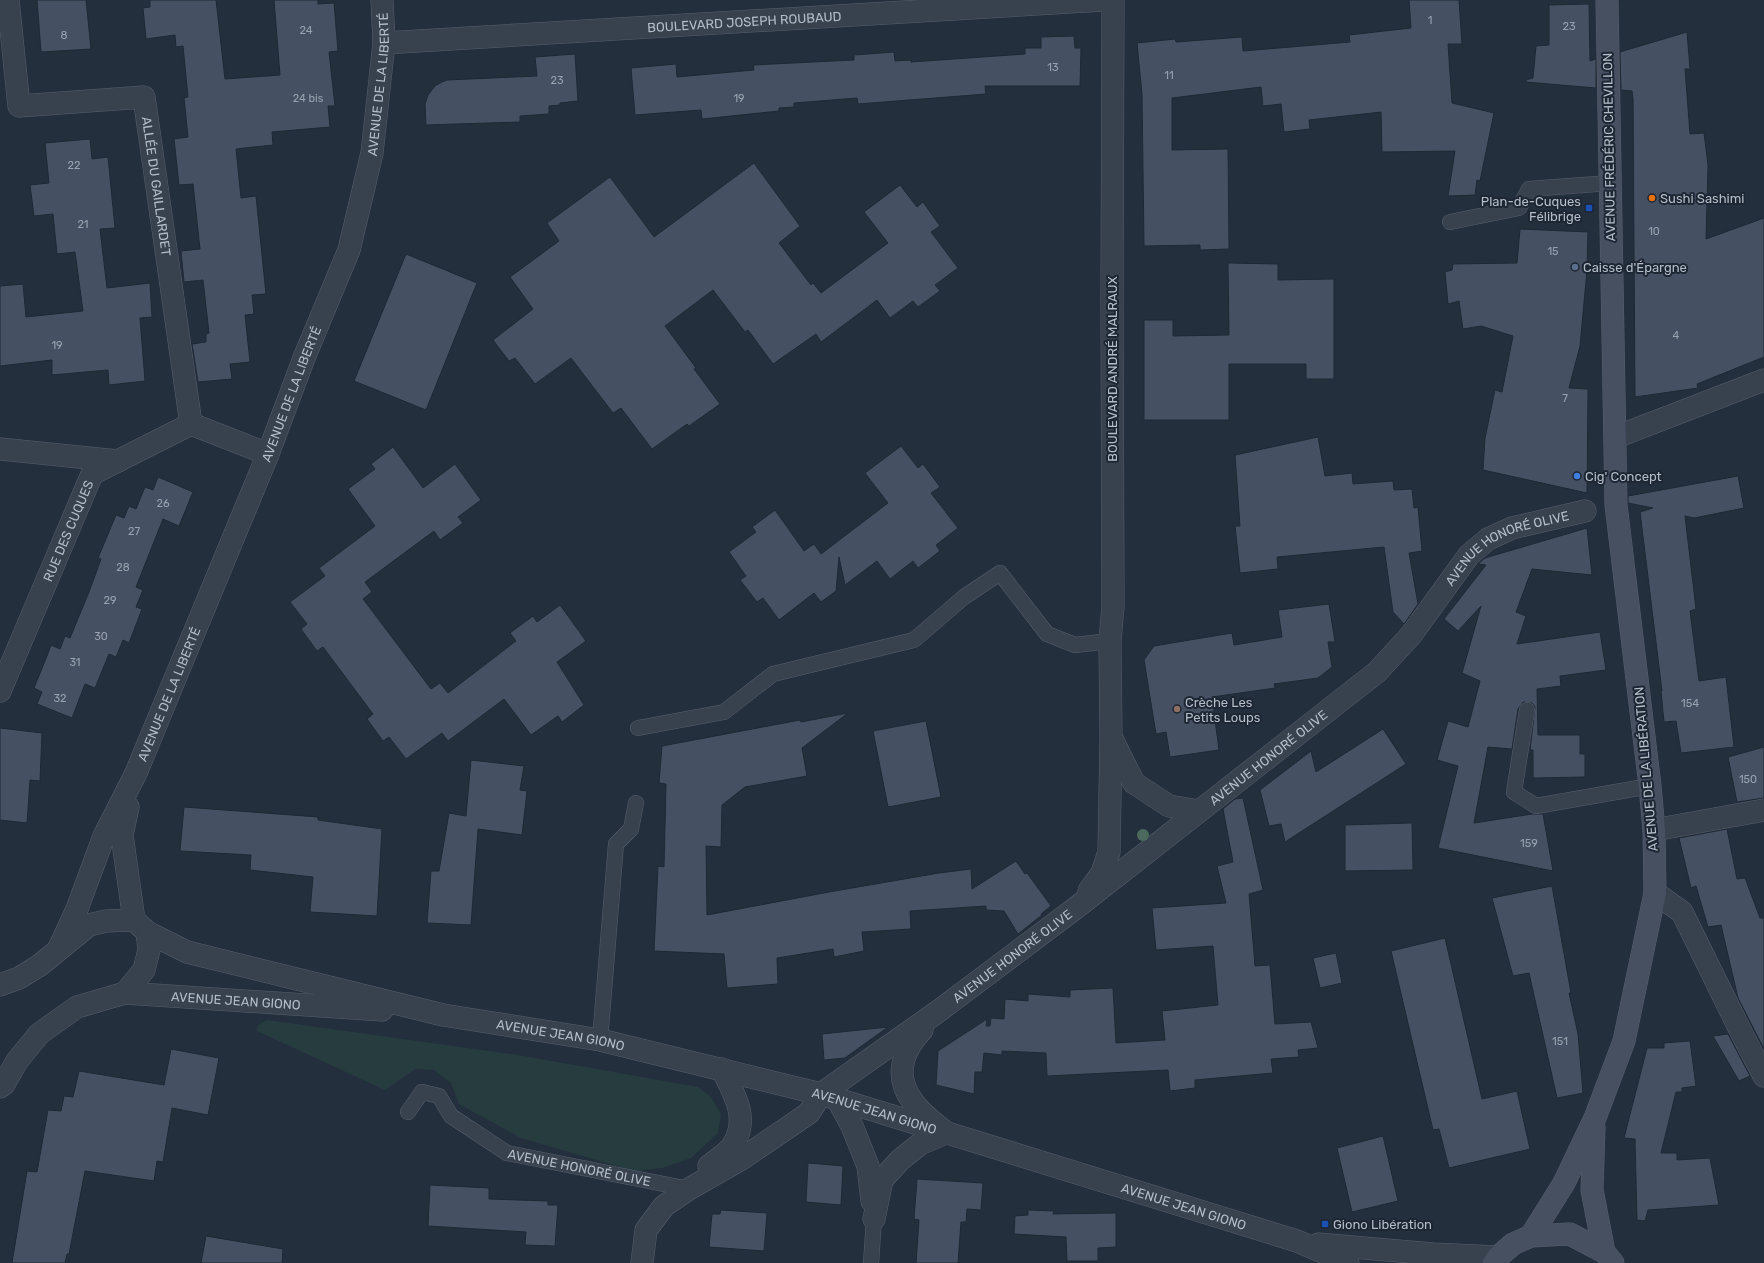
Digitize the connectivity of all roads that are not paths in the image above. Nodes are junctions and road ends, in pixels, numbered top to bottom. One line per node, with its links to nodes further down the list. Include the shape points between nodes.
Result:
1 (8, 0): 10 (street, ALLÉE DU GAILLARDET, via 19,106 144,97)
2 (382, 0): 6 (street, AVENUE DE LA LIBERTÉ)
3 (1104, 0): 6 (street, BOULEVARD JOSEPH ROUBAUD)
4 (1113, 0): 16 (street, BOULEVARD ANDRÉ MALRAUX, via 1113,606)
5 (1607, 0): 7 (main road, AVENUE FRÉDÉRIC CHEVILLON)
6 (384, 43): 13 (street, AVENUE DE LA LIBERTÉ, via 372,153 349,250)
7 (1610, 183): 8 (lane, via 1529,189 1519,208); 11 (main road, AVENUE FRÉDÉRIC CHEVILLON)
8 (1450, 222)
9 (1764, 380): 11 (street)
10 (191, 424): 13 (street); 14 (street, RUE DES CUQUES)
11 (1616, 437): 22 (main road, AVENUE DE LA LIBÉRATION, via 1616,505)
12 (0, 449): 14 (street)
13 (268, 454): 21 (street, AVENUE DE LA LIBERTÉ)
14 (118, 461): 17 (street, RUE DES CUQUES, via 92,474)
15 (1585, 511): 25 (street, AVENUE HONORÉ OLIVE, via 1512,528 1488,539 1469,555 1411,635 1377,672)
16 (1110, 641): 19 (lane, via 1075,645 1047,634 1000,573 964,597 914,640 773,674 724,712); 20 (street, BOULEVARD ANDRÉ MALRAUX)
17 (0, 691)
18 (1527, 710): 22 (lane, via 1514,792 1536,806)
19 (638, 728)
20 (1111, 738): 25 (street, BOULEVARD ANDRÉ MALRAUX, via 1134,783 1169,806); 28 (street, BOULEVARD ANDRÉ MALRAUX, via 1109,852 1102,872)
21 (136, 772): 29 (street, AVENUE DE LA LIBERTÉ, via 122,835); 30 (street, AVENUE DE LA LIBERTÉ, via 104,836)
22 (1650, 786): 26 (main road, AVENUE DE LA LIBÉRATION)
23 (636, 803): 35 (lane, via 631,830 616,844)
24 (1764, 810): 26 (street)
25 (1198, 811): 28 (street, AVENUE HONORÉ OLIVE)
26 (1654, 830): 27 (main road, AVENUE DE LA LIBÉRATION)
27 (1655, 893): 37 (street, via 1682,912); 41 (main road, AVENUE DE LA LIBÉRATION, via 1624,1041)
28 (1077, 907): 33 (street, AVENUE HONORÉ OLIVE)
29 (141, 926): 30 (street, AVENUE JEAN GIONO, via 106,921 89,926); 32 (street, via 149,950 144,970); 34 (street, AVENUE JEAN GIONO, via 187,952)
30 (59, 948): 31 (street, AVENUE JEAN GIONO, via 40,965)
31 (0, 986)
32 (125, 993): 34 (street, AVENUE JEAN GIONO); 38 (street, AVENUE JEAN GIONO, via 77,1007 39,1034 17,1061)
33 (940, 1010): 39 (street, AVENUE HONORÉ OLIVE); 42 (street, AVENUE HONORÉ OLIVE, via 911,1042 903,1059 903,1084 913,1102)
34 (443, 1015): 35 (street, AVENUE JEAN GIONO)
35 (600, 1040): 36 (street, AVENUE JEAN GIONO)
36 (722, 1068): 39 (street, AVENUE JEAN GIONO); 43 (street, via 740,1109 741,1127 733,1146 710,1165)
37 (1764, 1076)
38 (1, 1089)
39 (829, 1097): 42 (street, AVENUE JEAN GIONO); 43 (street, AVENUE HONORÉ OLIVE, via 743,1158); 44 (street, via 852,1126 868,1166)
40 (408, 1112): 43 (lane, AVENUE HONORÉ OLIVE, via 422,1092 439,1096 451,1116 506,1153)
41 (1594, 1118): 45 (main road, AVENUE DE LA LIBÉRATION, via 1564,1183); 47 (main road, via 1592,1190)
42 (946, 1133): 44 (street, via 920,1144 900,1160 882,1180); 46 (street, AVENUE JEAN GIONO)
43 (688, 1189): 49 (street, via 664,1206 646,1230)
44 (874, 1218): 50 (lane)
45 (1531, 1236): 47 (main road, via 1570,1234); 48 (main road, via 1513,1244)
46 (1297, 1242): 48 (street, AVENUE JEAN GIONO); 51 (street, AVENUE JEAN GIONO)
47 (1608, 1258)
48 (1496, 1260)
49 (642, 1263)
50 (871, 1263)
51 (1348, 1263)

